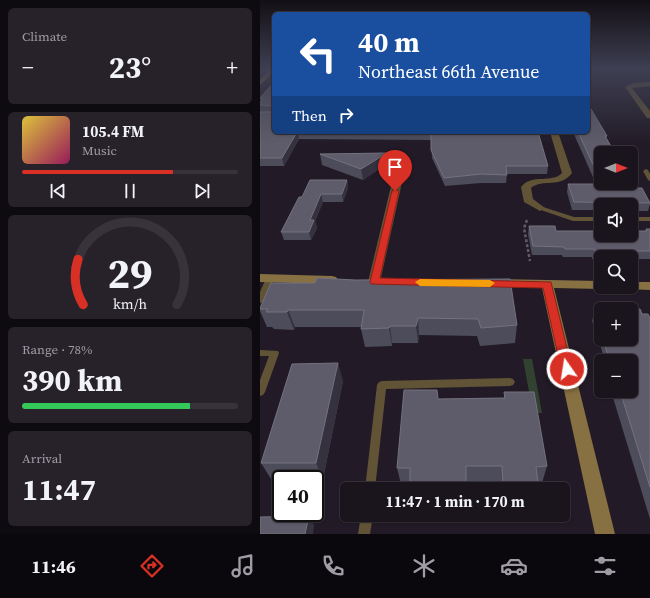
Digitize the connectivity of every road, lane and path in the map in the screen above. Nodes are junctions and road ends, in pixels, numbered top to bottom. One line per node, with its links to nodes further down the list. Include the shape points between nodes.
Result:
1 (633, 94): 2 (street)
2 (650, 116)
3 (555, 134): 7 (street, via 567,173 561,178 533,182 526,187 528,200)
4 (646, 171): 6 (lane)
5 (398, 178): 16 (street)
6 (650, 180)
7 (540, 208): 8 (lane, via 573,219)
8 (594, 219)
9 (638, 219): 10 (lane)
10 (650, 219)
11 (527, 220): 12 (path, via 524,228)
12 (530, 261)
13 (265, 278): 14 (street); 23 (lane)
14 (344, 281)
15 (359, 281): 16 (street)
16 (374, 282): 17 (street)
17 (390, 282)
18 (478, 283): 19 (street)
19 (547, 284): 20 (street); 30 (street)
20 (594, 285)
21 (638, 286): 22 (street)
22 (650, 286)
23 (260, 300)
24 (260, 353): 26 (lane, via 275,353)
25 (510, 382): 27 (lane, via 382,384)
26 (260, 392)
27 (371, 482)
28 (365, 522): 29 (lane)
29 (364, 534)
30 (605, 534)

